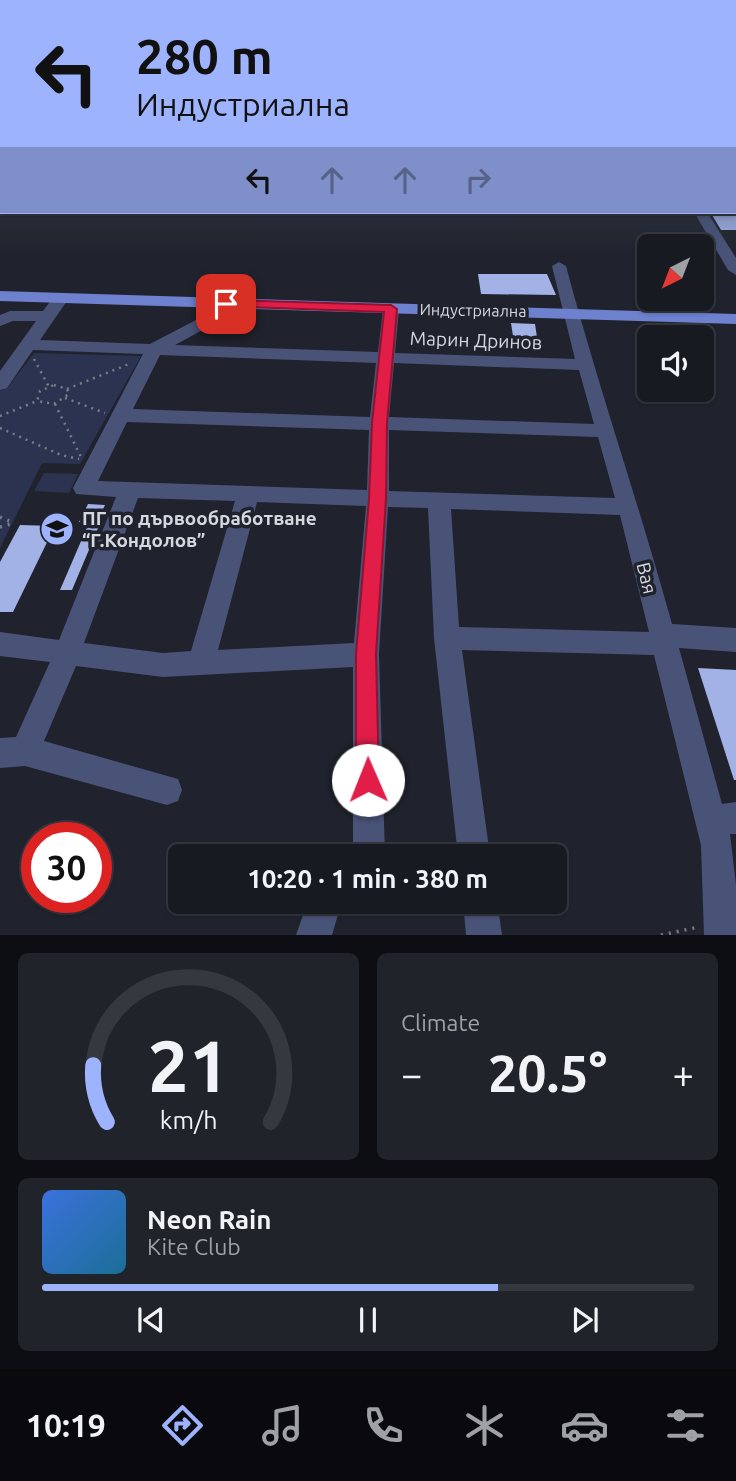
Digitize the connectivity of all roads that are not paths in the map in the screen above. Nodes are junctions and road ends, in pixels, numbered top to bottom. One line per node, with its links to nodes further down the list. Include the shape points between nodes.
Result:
1 (701, 214): 3 (street)
2 (559, 266): 8 (street, Вая)
3 (736, 270)
4 (0, 296): 5 (main road, Индустриална)
5 (61, 298): 6 (main road, Индустриална); 9 (street)
6 (226, 304): 7 (main road, Индустриална); 13 (street, via 222,313)
7 (391, 309): 8 (main road, Индустриална); 14 (street)
8 (572, 312): 10 (main road, Индустриална); 15 (street, Вая)
9 (49, 316): 11 (street, via 24,315); 12 (street)
10 (736, 318)
11 (0, 321)
12 (28, 346): 13 (street, Марин Дринов); 16 (street)
13 (153, 352): 14 (street, Марин Дринов); 17 (street)
14 (385, 357): 15 (street, Марин Дринов); 18 (street)
15 (586, 365): 19 (street, Вая)
16 (0, 384)
17 (120, 417): 18 (street); 20 (street, via 83,488)
18 (379, 423): 19 (street); 22 (street)
19 (606, 431): 24 (street, Вая)
20 (130, 489): 21 (street); 29 (street)
21 (248, 494): 22 (street); 31 (street)
22 (378, 499): 23 (street); 30 (street)
23 (439, 500): 24 (street); 25 (street)
24 (629, 507): 26 (street, Вая)
25 (447, 638): 26 (street); 36 (street)
26 (662, 639): 27 (street); 34 (street, Вая)
27 (736, 640)
28 (0, 644): 29 (street)
29 (67, 651): 31 (street, via 131,663); 32 (street)
30 (366, 654): 31 (street); 35 (street)
31 (201, 662)
32 (13, 752): 33 (street)
33 (167, 790)
34 (725, 835): 41 (street, Вая)
35 (369, 844)
36 (473, 844)
37 (321, 914): 39 (street)
38 (482, 914): 40 (street)
39 (314, 935)
40 (484, 935)
41 (722, 935)

